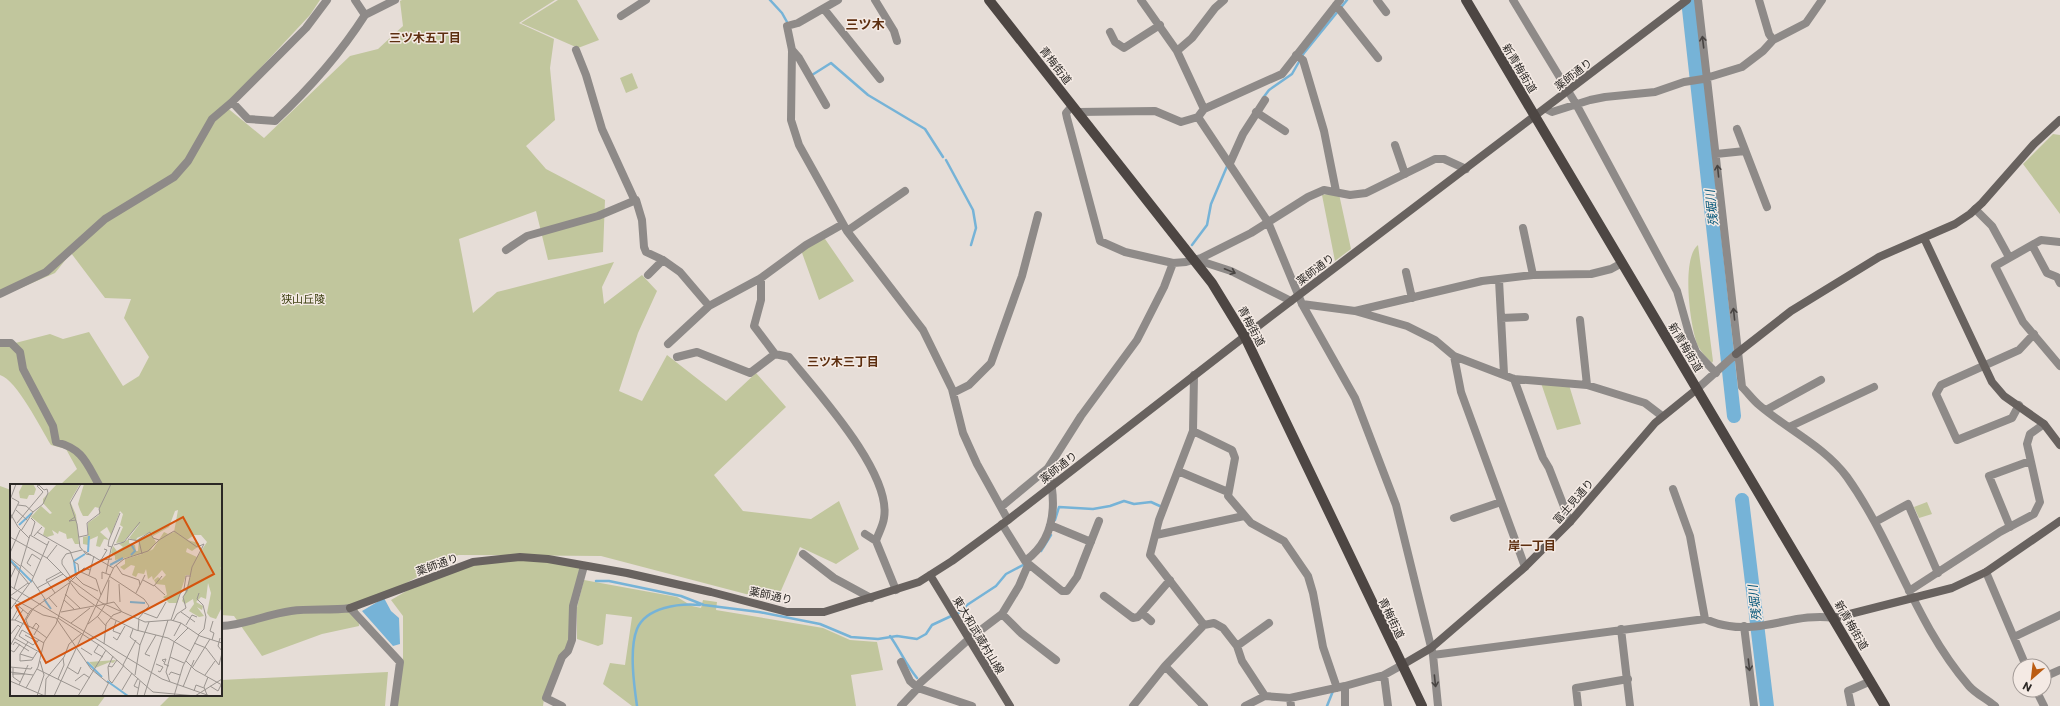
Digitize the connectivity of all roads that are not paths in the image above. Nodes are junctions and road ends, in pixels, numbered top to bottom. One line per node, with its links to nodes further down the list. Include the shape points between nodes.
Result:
1 (327, 0): 35 (street, via 306,28)
2 (355, 0): 20 (street)
3 (394, 0): 20 (street)
4 (646, 0): 21 (street)
5 (838, 0): 18 (street)
6 (875, 0): 25 (street, via 894,31)
7 (990, 0): 39 (main road, 青梅街道)
8 (1141, 0): 22 (street)
9 (1224, 0): 28 (street, via 1192,38)
10 (1377, 0): 19 (street)
11 (1466, 0): 42 (main road, 新青梅街道)
12 (1513, 0): 33 (street)
13 (1687, 0): 33 (street, 薬師通り)
14 (1698, 0): 31 (street, one-way to 14)
15 (1759, 0): 24 (street)
16 (1822, 0): 24 (street, via 1806,22)
17 (1339, 5): 29 (street); 30 (street)
18 (824, 9): 27 (street, via 787,26); 32 (street)
19 (1386, 12)
20 (365, 15): 35 (street, via 354,33 305,92 274,121 248,119)
21 (621, 16)
22 (1160, 25): 23 (street, via 1124,48 1115,42); 28 (street)
23 (1110, 32)
24 (1773, 40): 31 (street, via 1742,68)
25 (897, 41)
26 (576, 50): 55 (street, via 602,129)
27 (792, 50): 37 (street); 60 (street, via 791,120 799,145)
28 (1177, 51): 38 (street)
29 (1296, 54): 38 (street, via 1282,74); 54 (street, via 1302,60 1324,131)
30 (1378, 58)
31 (1705, 78): 36 (street, via 1655,92 1606,96); 49 (street)
32 (880, 79)
33 (1568, 91): 36 (street); 40 (street, 薬師通り)
34 (1265, 100): 41 (street)
35 (232, 102): 77 (street, via 212,119 188,161 174,177 104,219 46,272)
36 (1576, 104): 40 (street, via 1552,112); 97 (street, via 1677,291 1696,352)
37 (826, 105)
38 (1204, 108): 43 (street)
39 (1075, 109): 43 (street, via 1155,111 1181,122); 67 (main road, 青梅街道); 69 (street, via 1066,113 1100,241 1126,252)
40 (1546, 109): 42 (street, 薬師通り)
41 (1256, 112): 46 (street); 50 (street)
42 (1535, 116): 51 (street, 薬師通り); 70 (main road, 新青梅街道)
43 (1198, 117): 50 (street)
44 (2059, 123): 57 (street, via 2034,144)
45 (1737, 129): 48 (street)
46 (1285, 131)
47 (1395, 145): 52 (street)
48 (1745, 150): 49 (street); 56 (street)
49 (1716, 154): 92 (street, one-way to 49)
50 (1229, 162): 59 (street)
51 (1466, 169): 52 (street, via 1444,159 1435,159); 78 (street, 薬師通り)
52 (1405, 174): 54 (street, via 1366,193 1350,195)
53 (904, 191): 60 (street)
54 (1336, 192): 59 (street, via 1324,190 1308,197)
55 (635, 201): 65 (street, via 598,216 527,236); 68 (street, via 642,220 646,252)
56 (1766, 207)
57 (1976, 209): 62 (street, via 1955,224); 66 (street, via 1992,226)
58 (1038, 215): 105 (street, via 1022,276 991,363 969,384)
59 (1268, 222): 67 (street, via 1201,258); 78 (street)
60 (845, 227): 74 (street, via 806,245); 105 (street, via 922,330)
61 (1523, 228): 73 (street)
62 (1924, 238): 92 (street, via 1879,257 1798,306); 96 (street)
63 (2060, 242): 64 (street, via 2043,240)
64 (2032, 245): 66 (street); 76 (street, via 2047,273 2057,277)
65 (506, 250)
66 (2009, 257): 87 (street, via 1995,266 2023,322)
67 (1193, 259): 69 (street); 80 (street, one-way to 80, via 1231,271); 88 (main road, 青梅街道, via 1222,298)
68 (662, 260): 72 (street); 82 (street, via 680,272)
69 (1173, 263): 114 (street, via 1164,287 1137,340 1081,416)
70 (1622, 263): 73 (street, via 1591,274); 104 (main road, 新青梅街道)
71 (1406, 272): 79 (street)
72 (648, 275)
73 (1533, 275): 75 (street)
74 (761, 278): 82 (street); 91 (street, via 761,300 754,326)
75 (1500, 280): 79 (street); 85 (street)
76 (2060, 283)
77 (0, 294)
78 (1298, 296): 80 (street, 薬師通り); 81 (street)
79 (1412, 298): 83 (street)
80 (1291, 301): 88 (street, 薬師通り)
81 (1302, 304): 83 (street); 163 (street, via 1355,398 1396,505)
82 (709, 306): 90 (street)
83 (1355, 311): 93 (street, via 1407,326 1435,340)
84 (1525, 316): 85 (street)
85 (1501, 318): 98 (street)
86 (1580, 320): 102 (street)
87 (2034, 334): 95 (street); 96 (street, via 2020,350)
88 (1245, 337): 99 (street, 薬師通り); 167 (main road, 青梅街道)
89 (0, 343): 116 (street, via 12,343 18,348 23,369 53,426 56,442 79,452)
90 (668, 344)
91 (776, 354): 94 (street, via 750,373 697,352); 133 (street, via 790,357 834,413 874,472 884,510 884,519)
92 (1737, 354): 97 (street); 107 (street, via 1742,387)
93 (1454, 356): 98 (street); 120 (street, via 1461,392)
94 (677, 357)
95 (2060, 366)
96 (1984, 367): 106 (street, via 2004,396); 106 (street, via 1941,385 1936,394 1957,440 2012,418)
97 (1717, 372): 104 (street)
98 (1504, 374): 100 (street)
99 (1194, 375): 111 (street); 117 (street, 薬師通り)
100 (1514, 379): 102 (street); 127 (street)
101 (1821, 380): 107 (street)
102 (1587, 384): 108 (street, via 1645,403)
103 (1874, 387): 110 (street)
104 (1697, 389): 108 (street, 富士見通り); 152 (main road, 新青梅街道)
105 (953, 393): 121 (street, via 963,433)
106 (2019, 405): 109 (street)
107 (1766, 410): 110 (street)
108 (1662, 416): 127 (street, 富士見通り)
109 (2044, 424): 112 (street); 113 (street, via 2030,434 2027,444)
110 (1789, 427): 128 (street, via 1827,454 1854,487)
111 (1193, 431): 115 (street); 119 (street, via 1232,450 1234,458)
112 (2060, 445)
113 (2030, 461): 130 (street, via 2040,502 2034,514); 130 (street, via 1989,476)
114 (1048, 468): 117 (street); 121 (street)
115 (1178, 471): 119 (street); 132 (street, via 1159,520)
116 (97, 484)
117 (1052, 485): 126 (street, 薬師通り); 129 (street)
118 (1672, 489): 153 (street, via 1690,536)
119 (1228, 492): 122 (street, via 1231,502)
120 (1501, 502): 123 (street); 138 (street)
121 (1001, 507): 126 (street)
122 (1244, 516): 132 (street); 172 (street, via 1250,523 1284,542 1308,576 1323,647)
123 (1454, 518)
124 (1099, 521): 134 (street)
125 (2060, 521): 139 (street)
126 (1005, 522): 136 (street); 141 (street, 薬師通り)
127 (1570, 522): 138 (street, 富士見通り)
128 (1875, 522): 140 (street, via 1908,504); 144 (street)
129 (1053, 526): 134 (street); 136 (street)
130 (2010, 527): 140 (street)
131 (865, 534): 133 (street)
132 (1156, 535): 142 (street, via 1150,555)
133 (876, 541): 143 (street)
134 (1091, 542): 136 (street, via 1077,577 1067,591 1062,591)
135 (803, 554): 146 (street, via 834,578)
136 (1027, 563): 150 (street, via 1019,586)
137 (584, 566): 146 (street, 薬師通り, via 711,592 786,612 824,612); 148 (street, 薬師通り, via 520,557 473,562); 177 (street, via 573,606 572,640 568,651 562,657 546,698)
138 (1524, 567): 163 (street, 富士見通り)
139 (1986, 572): 147 (street, via 1952,588); 160 (street)
140 (1938, 573): 144 (street)
141 (930, 575): 143 (street, 薬師通り); 161 (street, 東大和武蔵村山線)
142 (1170, 580): 149 (street); 156 (street)
143 (896, 590): 146 (street, 薬師通り)
144 (1909, 591): 147 (street)
145 (1104, 596): 149 (street, via 1133,618 1138,618)
146 (871, 598)
147 (1913, 600): 152 (street); 193 (street, via 1950,661 1970,687)
148 (350, 608): 157 (street, via 292,610); 176 (street, via 400,662)
149 (1142, 613): 154 (street)
150 (1002, 614): 161 (street); 165 (street, via 1021,633)
151 (2060, 615): 160 (street)
152 (1834, 618): 158 (street, via 1822,616); 171 (main road, 新青梅街道)
153 (1705, 620): 158 (street, via 1729,627); 159 (street)
154 (1151, 621)
155 (1269, 623): 162 (street)
156 (1204, 625): 162 (street, via 1218,624); 168 (street)
157 (222, 626)
158 (1745, 626): 190 (street, one-way to 190)
159 (1621, 630): 163 (street); 170 (street)
160 (2014, 637): 164 (street)
161 (969, 639): 173 (street, via 920,683); 180 (street, 東大和武蔵村山線)
162 (1237, 646): 174 (street, via 1242,661)
163 (1432, 652): 167 (street, 富士見通り); 187 (street, one-way to 187)
164 (2023, 658)
165 (1056, 660)
166 (901, 662): 173 (street, via 910,681)
167 (1402, 665): 169 (street); 186 (main road, 青梅街道)
168 (1165, 666): 181 (street); 182 (street)
169 (1384, 675): 172 (street); 185 (street)
170 (1628, 679): 188 (street, via 1576,688); 189 (street)
171 (1870, 681): 191 (street, via 1848,691); 192 (main road, 新青梅街道)
172 (1341, 687): 175 (street); 184 (street)
173 (918, 688): 178 (street); 179 (street)
174 (1265, 696): 175 (street); 183 (street)
175 (1291, 702)
176 (394, 706)
177 (562, 706)
178 (900, 706)
179 (972, 706)
180 (1010, 706)
181 (1133, 706)
182 (1204, 706)
183 (1245, 706)
184 (1344, 706)
185 (1388, 706)
186 (1422, 706)
187 (1438, 706)
188 (1578, 706)
189 (1630, 706)
190 (1754, 706)
191 (1851, 706)
192 (1885, 706)
193 (1996, 706)

